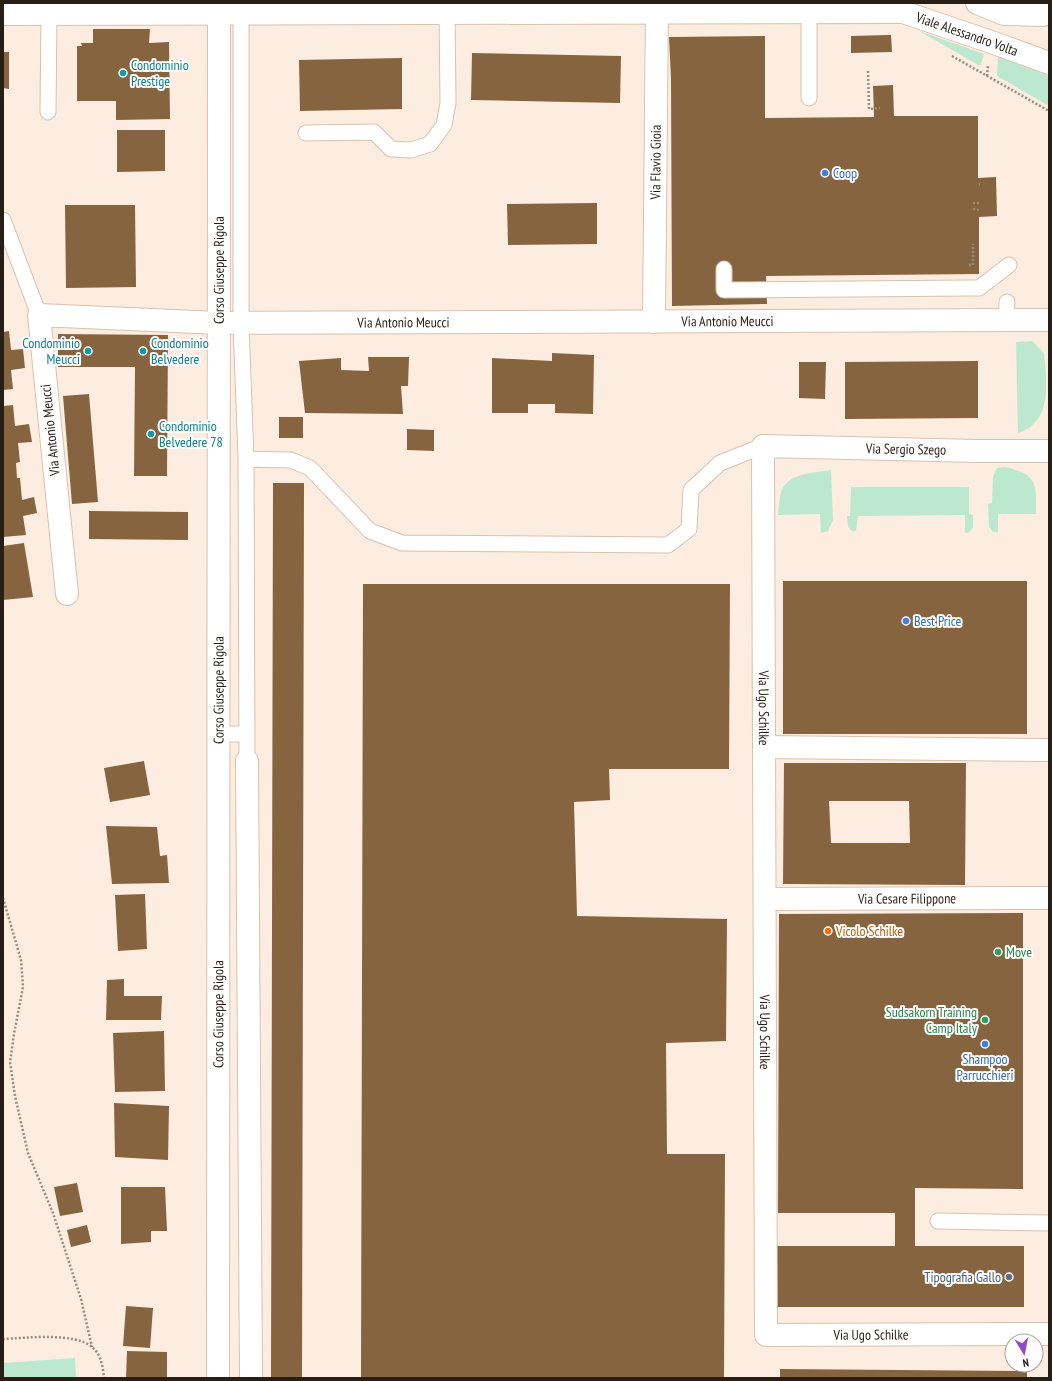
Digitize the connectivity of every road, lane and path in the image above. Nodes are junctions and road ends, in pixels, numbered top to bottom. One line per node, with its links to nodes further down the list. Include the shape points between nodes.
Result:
1 (977, 3): 7 (street, via 1004,14 1043,15)
2 (219, 8): 3 (street, Viale Alessandro Volta); 10 (street, Viale Alessandro Volta); 31 (street, Corso Giuseppe Rigola)
3 (241, 8): 8 (street, Viale Alessandro Volta); 32 (lane)
4 (657, 8): 6 (street, Viale Alessandro Volta); 8 (street, Viale Alessandro Volta); 30 (street, Via Flavio Gioia)
5 (894, 8): 6 (street, Viale Alessandro Volta); 12 (street, Viale Alessandro Volta)
6 (809, 12): 14 (lane)
7 (1049, 12)
8 (447, 13): 18 (lane, via 448,103 444,125 430,144 411,150 391,149 374,132)
9 (3, 14): 10 (street, Viale Alessandro Volta)
10 (49, 14): 17 (lane)
11 (946, 52): 16 (path)
12 (1049, 63)
13 (868, 71): 15 (path, via 869,109)
14 (809, 98)
15 (880, 108)
16 (1049, 111)
17 (48, 112)
18 (306, 133)
19 (973, 203): 20 (path)
20 (981, 203)
21 (973, 210): 22 (path)
22 (979, 210)
23 (3, 220): 28 (lane)
24 (973, 244): 26 (path, via 973,265)
25 (1009, 264): 27 (lane, via 979,288 724,290)
26 (969, 265)
27 (724, 269)
28 (39, 315): 31 (street, Via Antonio Meucci); 36 (street, Via Antonio Meucci)
29 (1049, 320): 30 (street, Via Antonio Meucci, via 1007,311)
30 (654, 322): 32 (street, Via Antonio Meucci)
31 (219, 323): 32 (street, Via Antonio Meucci); 37 (street, Corso Giuseppe Rigola)
32 (241, 323): 35 (lane)
33 (763, 446): 34 (street, Via Sergio Szego); 35 (lane, via 720,463 691,490 689,529 668,545 402,543 370,531 310,468 291,460); 39 (street, Via Ugo Schilke)
34 (1049, 451)
35 (246, 459): 38 (lane)
36 (67, 594)
37 (219, 734): 38 (lane); 51 (street, Corso Giuseppe Rigola)
38 (247, 734): 41 (lane)
39 (764, 747): 40 (street); 44 (street, Via Ugo Schilke)
40 (1049, 750)
41 (247, 761): 52 (street)
42 (3, 898): 49 (path, via 21,960 23,987 10,1062 15,1096 28,1153 53,1213)
43 (1049, 898): 44 (street, Via Cesare Filippone)
44 (764, 899): 47 (street, Via Ugo Schilke, via 766,1335)
45 (938, 1221): 46 (lane)
46 (1049, 1223)
47 (1049, 1334)
48 (3, 1339): 49 (path, via 55,1337 79,1340)
49 (92, 1347): 50 (path, via 102,1360)
50 (104, 1378)
51 (218, 1378)
52 (251, 1378)

